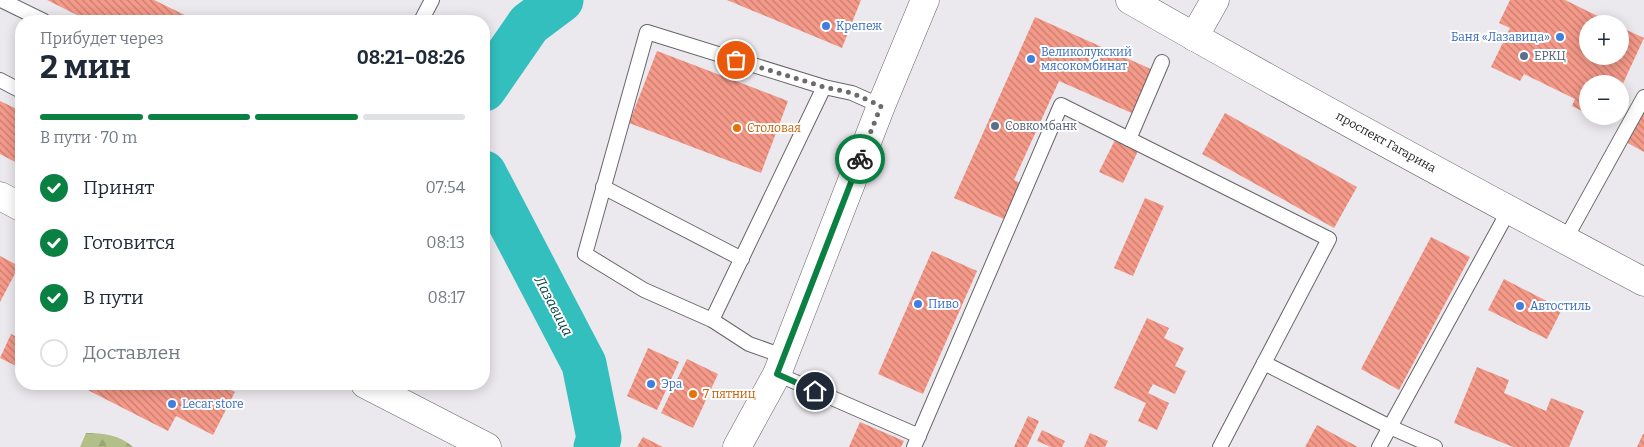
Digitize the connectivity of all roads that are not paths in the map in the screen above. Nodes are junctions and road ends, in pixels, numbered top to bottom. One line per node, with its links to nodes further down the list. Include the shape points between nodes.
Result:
1 (1, 0): 6 (lane)
2 (432, 0): 7 (lane)
3 (926, 0): 14 (main road)
4 (1130, 0): 8 (main road, проспект Гагарина)
5 (1215, 0): 8 (main road)
6 (32, 15)
7 (424, 15)
8 (1194, 37): 19 (main road, проспект Гагарина)
9 (1162, 62): 15 (lane)
10 (0, 80): 12 (lane)
11 (824, 87): 14 (lane, via 852,93); 16 (lane, via 647,32); 21 (lane)
12 (15, 88)
13 (1644, 97): 20 (lane)
14 (881, 106): 25 (main road)
15 (1128, 139): 24 (lane, via 1329,239); 28 (lane, via 1061,105)
16 (603, 187): 21 (lane); 23 (lane, via 585,254 644,290)
17 (0, 196): 18 (main road)
18 (15, 204)
19 (1509, 210): 20 (main road, проспект Гагарина); 27 (lane)
20 (1565, 240): 22 (main road, проспект Гагарина)
21 (742, 259): 23 (lane)
22 (1644, 282)
23 (712, 320): 25 (lane)
24 (1264, 362): 27 (lane); 31 (lane)
25 (780, 365): 28 (lane); 30 (main road)
26 (378, 390): 29 (main road)
27 (1390, 427): 32 (lane); 33 (lane)
28 (916, 441)
29 (487, 447)
30 (737, 447)
31 (1220, 447)
32 (1379, 447)
33 (1435, 447)

